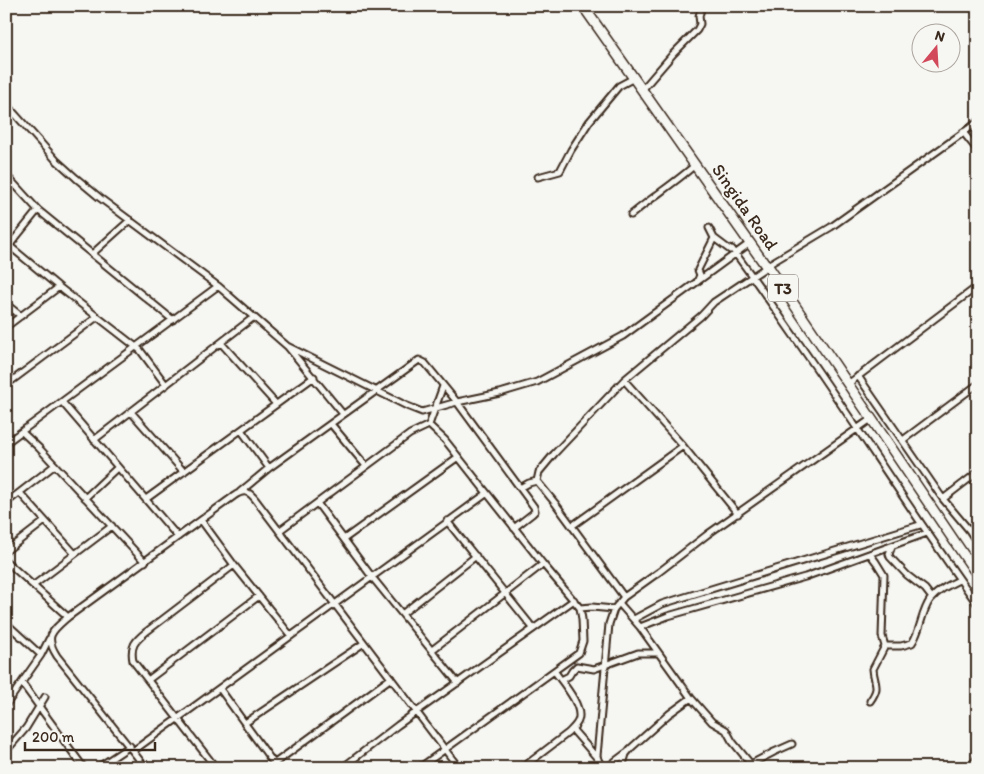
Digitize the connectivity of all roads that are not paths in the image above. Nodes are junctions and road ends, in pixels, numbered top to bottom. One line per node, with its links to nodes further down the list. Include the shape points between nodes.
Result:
1 (583, 6): 3 (highway, Singida Road / T3)
2 (702, 6): 4 (street, via 698,30)
3 (634, 78): 4 (highway, Singida Road / T3); 13 (street, via 619,86 589,122 560,170)
4 (642, 90): 11 (highway, Singida Road / T3)
5 (6, 104): 6 (street)
6 (11, 110): 7 (street); 16 (street, via 56,160)
7 (6, 114)
8 (978, 122): 9 (street)
9 (963, 132): 10 (street); 23 (street, via 830,227)
10 (978, 151)
11 (695, 165): 15 (street); 19 (highway, Singida Road / T3)
12 (6, 175): 14 (street)
13 (538, 177)
14 (38, 210): 20 (street); 21 (street)
15 (631, 215)
16 (130, 220): 21 (street); 26 (street)
17 (709, 228): 18 (street)
18 (714, 238): 22 (street); 25 (street, via 698,270)
19 (751, 243): 22 (street); 23 (highway, Singida Road / T3)
20 (8, 245): 28 (street)
21 (92, 254): 33 (street)
22 (736, 254): 24 (street); 25 (street)
23 (767, 266): 24 (street); 42 (highway, Singida Road / T3)
24 (753, 277): 40 (street, via 714,302); 56 (street)
25 (697, 282): 48 (street, via 623,336 537,382 500,394)
26 (218, 286): 32 (street); 33 (street)
27 (978, 286): 39 (street)
28 (59, 287): 30 (street); 31 (street)
29 (6, 304): 30 (street)
30 (21, 316): 34 (street)
31 (97, 317): 37 (street); 41 (street)
32 (254, 317): 35 (street); 36 (street)
33 (173, 320): 37 (street)
34 (6, 327)
35 (221, 343): 44 (street); 49 (street)
36 (287, 346): 38 (street); 46 (street)
37 (134, 348): 44 (street, via 140,350); 47 (street)
38 (314, 376): 49 (street); 52 (street)
39 (858, 376): 42 (street); 60 (street)
40 (624, 380): 62 (street); 70 (street, via 554,454)
41 (8, 382)
42 (848, 384): 53 (highway, Singida Road / T3)
43 (978, 384): 60 (street)
44 (166, 385): 51 (street)
45 (443, 386): 46 (street, via 419,360); 48 (street); 50 (street)
46 (375, 391): 50 (street, via 422,412); 52 (street)
47 (62, 402): 58 (street); 59 (street)
48 (457, 402): 50 (street); 71 (street)
49 (276, 404): 57 (street)
50 (435, 408): 55 (street)
51 (131, 412): 59 (street); 68 (street)
52 (343, 414): 54 (street)
53 (871, 419): 56 (street); 102 (highway, Singida Road / T3)
54 (331, 424): 65 (street); 67 (street)
55 (429, 425): 63 (street, via 446,440); 65 (street, via 410,434)
56 (858, 428): 80 (street); 84 (street)
57 (241, 430): 67 (street); 68 (street)
58 (22, 432): 61 (street); 64 (street)
59 (94, 440): 66 (street)
60 (903, 440): 77 (street)
61 (6, 443)
62 (683, 446): 80 (street); 86 (street)
63 (458, 457): 74 (street); 91 (street)
64 (55, 465): 73 (street); 75 (street)
65 (366, 466): 79 (street)
66 (118, 467): 75 (street); 76 (street)
67 (269, 468): 72 (street)
68 (184, 472): 76 (street)
69 (978, 472): 77 (street)
70 (536, 481): 71 (street); 86 (street)
71 (520, 488): 87 (street, via 535,511)
72 (240, 492): 81 (street); 88 (street, via 250,493)
73 (20, 493): 78 (street); 82 (street)
74 (486, 494): 83 (street); 87 (street)
75 (85, 498): 85 (street)
76 (146, 499): 90 (street)
77 (943, 499): 92 (street)
78 (6, 503)
79 (317, 503): 88 (street); 91 (street)
80 (738, 514): 108 (street)
81 (201, 520): 90 (street); 101 (street)
82 (46, 521): 94 (street); 95 (street)
83 (447, 521): 97 (street); 103 (street)
84 (920, 525): 89 (street); 118 (street, via 662,604)
85 (112, 526): 95 (street); 98 (street)
86 (572, 526): 108 (street)
87 (514, 528): 100 (street)
88 (279, 531): 112 (street)
89 (927, 533): 93 (street); 104 (street)
90 (178, 537): 98 (street)
91 (344, 539): 103 (street)
92 (978, 544)
93 (892, 546): 96 (street); 109 (street, via 890,557)
94 (6, 551)
95 (75, 554): 105 (street)
96 (870, 554): 120 (street); 125 (street, via 884,575 882,636)
97 (476, 556): 106 (street); 116 (street)
98 (145, 562): 117 (street)
99 (7, 564): 105 (street)
100 (543, 564): 106 (street); 110 (street)
101 (234, 565): 107 (street); 132 (street, via 138,639 131,653 133,661)
102 (978, 576)
103 (372, 577): 112 (street); 116 (street)
104 (959, 580): 109 (street); 113 (street)
105 (34, 585): 117 (street)
106 (505, 593): 121 (street); 126 (street)
107 (259, 596): 122 (street); 132 (street)
108 (624, 597): 111 (street)
109 (932, 598): 125 (street, via 914,641 907,646)
110 (574, 600): 114 (street); 121 (street)
111 (619, 603): 115 (street); 118 (street)
112 (334, 605): 122 (street); 124 (street)
113 (978, 606)
114 (580, 608): 115 (street); 130 (street, via 582,648)
115 (614, 609): 129 (street, via 609,624)
116 (402, 614): 126 (street)
117 (68, 617): 123 (street)
118 (634, 619): 120 (street)
119 (6, 623): 128 (street)
120 (640, 627): 127 (street)
121 (533, 628): 135 (street)
122 (291, 636): 136 (street)
123 (49, 639): 128 (street); 147 (street, via 57,656)
124 (364, 643): 131 (street); 144 (street)
125 (885, 646): 139 (street, via 873,669 877,684)
126 (432, 650): 135 (street)
127 (657, 653): 129 (street, via 638,653); 138 (street)
128 (41, 655): 134 (street)
129 (606, 664): 133 (street, via 594,668 578,666); 152 (street)
130 (555, 672): 133 (street); 148 (street)
131 (391, 678): 142 (street); 153 (street)
132 (148, 680): 143 (street)
133 (561, 680): 145 (street, via 580,712 579,720)
134 (22, 683): 140 (street); 141 (street)
135 (458, 683): 142 (street)
136 (220, 689): 143 (street); 144 (street)
137 (45, 698): 141 (street)
138 (691, 698): 150 (street); 154 (street, via 712,722 726,730)
139 (870, 701)
140 (6, 705)
141 (39, 707): 149 (street); 155 (street)
142 (417, 713): 148 (street); 159 (street)
143 (178, 719): 147 (street); 158 (street)
144 (245, 723): 153 (street)
145 (572, 729): 152 (street); 162 (street)
146 (792, 744): 154 (street)
147 (131, 749): 156 (street); 157 (street)
148 (445, 749): 160 (street); 161 (street)
149 (6, 751)
150 (628, 751): 164 (street); 165 (street)
151 (978, 757): 166 (street)
152 (598, 759): 163 (street); 164 (street)
153 (276, 766)
154 (753, 766)
155 (84, 768)
156 (97, 768)
157 (146, 768)
158 (216, 768)
159 (342, 768)
160 (419, 768)
161 (459, 768)
162 (522, 768)
163 (595, 768)
164 (607, 768)
165 (622, 768)
166 (970, 768)

